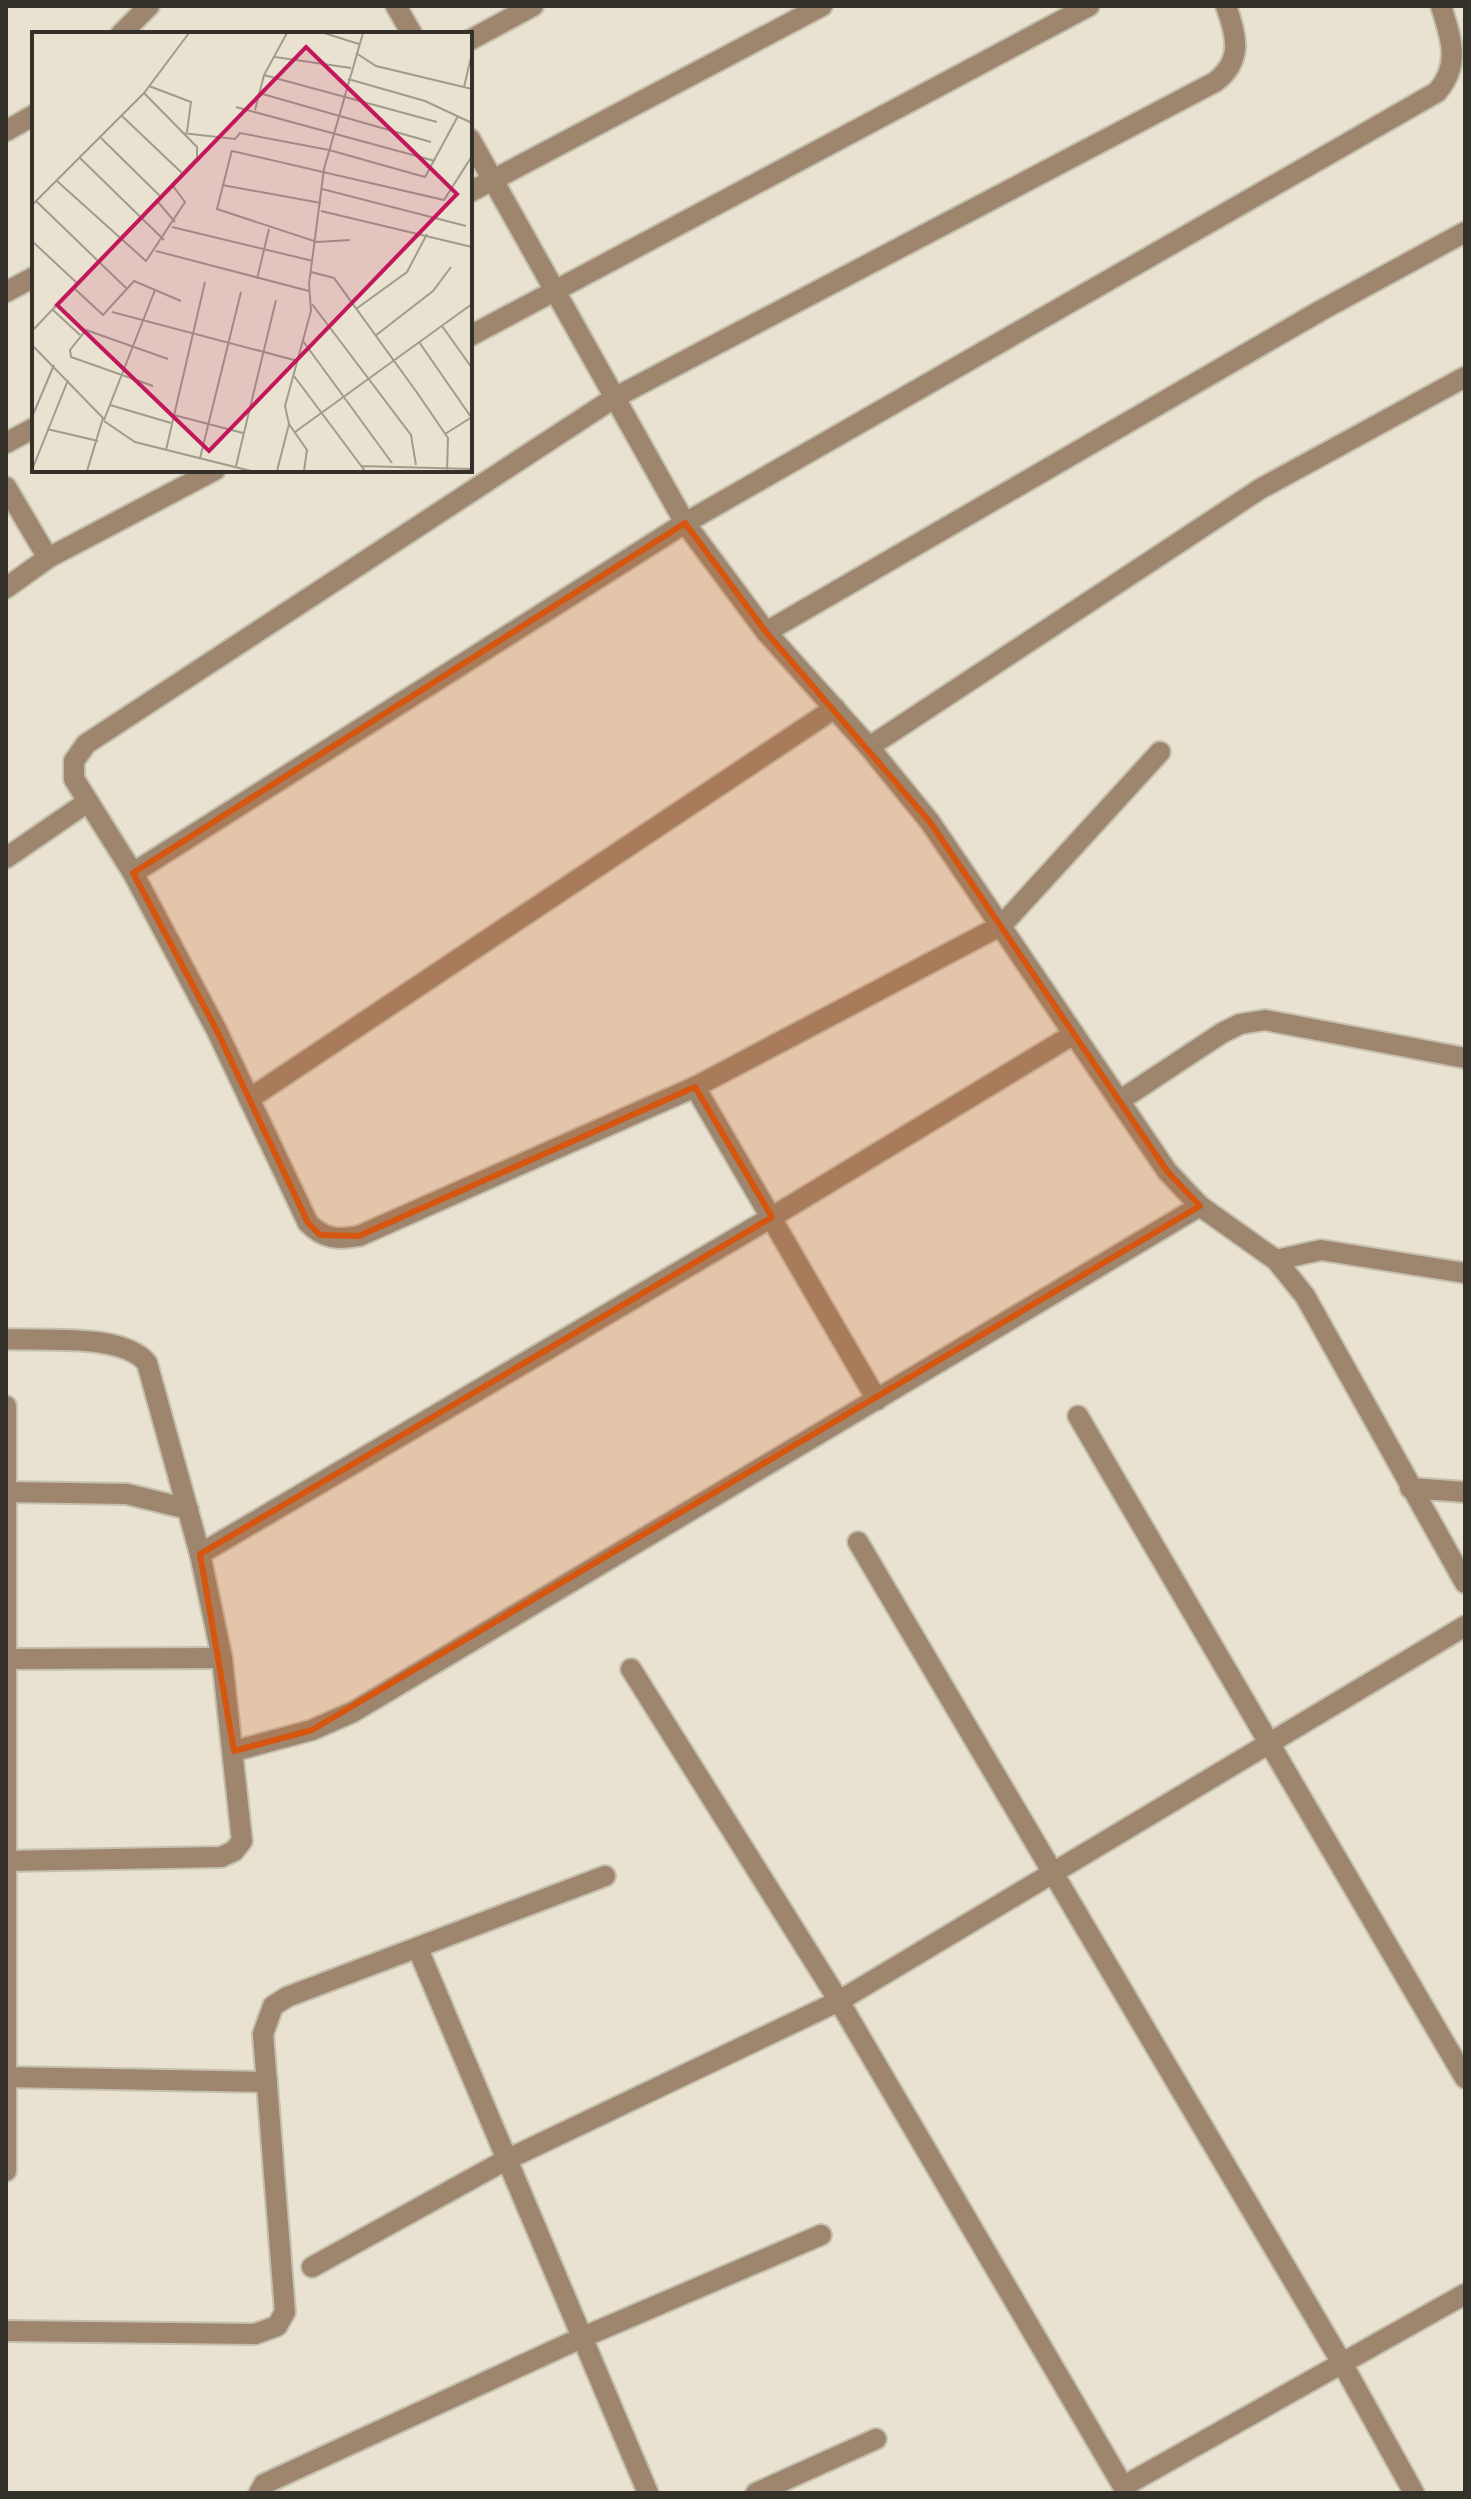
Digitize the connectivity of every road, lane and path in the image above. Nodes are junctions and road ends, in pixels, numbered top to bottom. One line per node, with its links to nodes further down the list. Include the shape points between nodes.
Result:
1 (149, 6): 8 (street)
2 (396, 6): 9 (street)
3 (533, 6): 10 (street)
4 (822, 6): 14 (street)
5 (1089, 6): 18 (street)
6 (1226, 6): 22 (street, via 1236,56 1229,72 1215,82)
7 (1441, 6): 27 (street, via 1454,59 1437,92)
8 (123, 32)
9 (411, 32)
10 (472, 39)
11 (32, 116): 12 (street)
12 (6, 131)
13 (472, 143): 14 (street)
14 (493, 180): 15 (street); 18 (street)
15 (472, 191)
16 (1465, 232): 30 (street)
17 (32, 278): 19 (street)
18 (555, 291): 20 (street); 22 (street)
19 (6, 292)
20 (472, 335)
21 (1465, 377): 32 (street, via 1260,489)
22 (614, 398): 27 (street); 34 (street, via 86,744 74,761 74,779)
23 (32, 429): 24 (street)
24 (6, 443)
25 (211, 472): 28 (street)
26 (6, 487): 28 (street)
27 (685, 523): 30 (street); 36 (street)
28 (48, 558): 29 (street)
29 (6, 588)
30 (766, 632): 31 (street)
31 (835, 708): 32 (street); 41 (street)
32 (869, 747): 37 (street)
33 (1160, 752): 37 (street)
34 (86, 803): 35 (street); 36 (street)
35 (6, 858)
36 (133, 873): 41 (street)
37 (1002, 925): 38 (street); 40 (street)
38 (1074, 1034): 42 (street); 44 (street)
39 (1465, 1058): 42 (street, via 1265,1020 1222,1033)
40 (695, 1087): 41 (street, via 359,1236 339,1239 320,1235 308,1223); 44 (street)
41 (249, 1099)
42 (1119, 1101): 43 (street, via 1167,1171)
43 (1200, 1206): 45 (street); 48 (street)
44 (772, 1217): 48 (street); 57 (street)
45 (1276, 1260): 46 (street, via 1321,1250); 52 (street, via 1305,1296)
46 (1465, 1273)
47 (6, 1339): 55 (street, via 117,1344 139,1352 147,1363)
48 (877, 1400): 64 (street, via 353,1712 312,1730)
49 (6, 1406): 51 (street)
50 (1078, 1416): 63 (street)
51 (7, 1450): 53 (street)
52 (1410, 1488): 54 (street); 58 (street)
53 (8, 1492): 55 (street, via 127,1494); 61 (street)
54 (1465, 1492)
55 (188, 1509): 57 (street)
56 (858, 1542): 66 (street)
57 (200, 1554): 60 (street)
58 (1465, 1583)
59 (1465, 1626): 63 (street)
60 (222, 1658): 61 (street); 64 (street)
61 (6, 1659): 65 (street)
62 (631, 1669): 69 (street)
63 (1271, 1745): 66 (street); 71 (street)
64 (234, 1751): 65 (street, via 242,1841 234,1851 221,1857)
65 (6, 1861): 70 (street)
66 (1055, 1873): 69 (street); 80 (street)
67 (605, 1876): 68 (street)
68 (418, 1949): 72 (street, via 273,2006 263,2034); 73 (street)
69 (839, 2001): 73 (street); 82 (street)
70 (7, 2077): 72 (street); 74 (street)
71 (1465, 2078)
72 (267, 2082): 78 (street, via 285,2312 277,2326 255,2334)
73 (504, 2161): 76 (street); 79 (street)
74 (6, 2171)
75 (821, 2235): 79 (street)
76 (312, 2267)
77 (1465, 2294): 80 (street)
78 (6, 2331)
79 (581, 2338): 83 (street, via 264,2484); 84 (street)
80 (1342, 2363): 82 (street); 86 (street)
81 (876, 2439): 85 (street)
82 (1125, 2490)
83 (259, 2493)
84 (648, 2493)
85 (756, 2493)
86 (1414, 2493)

